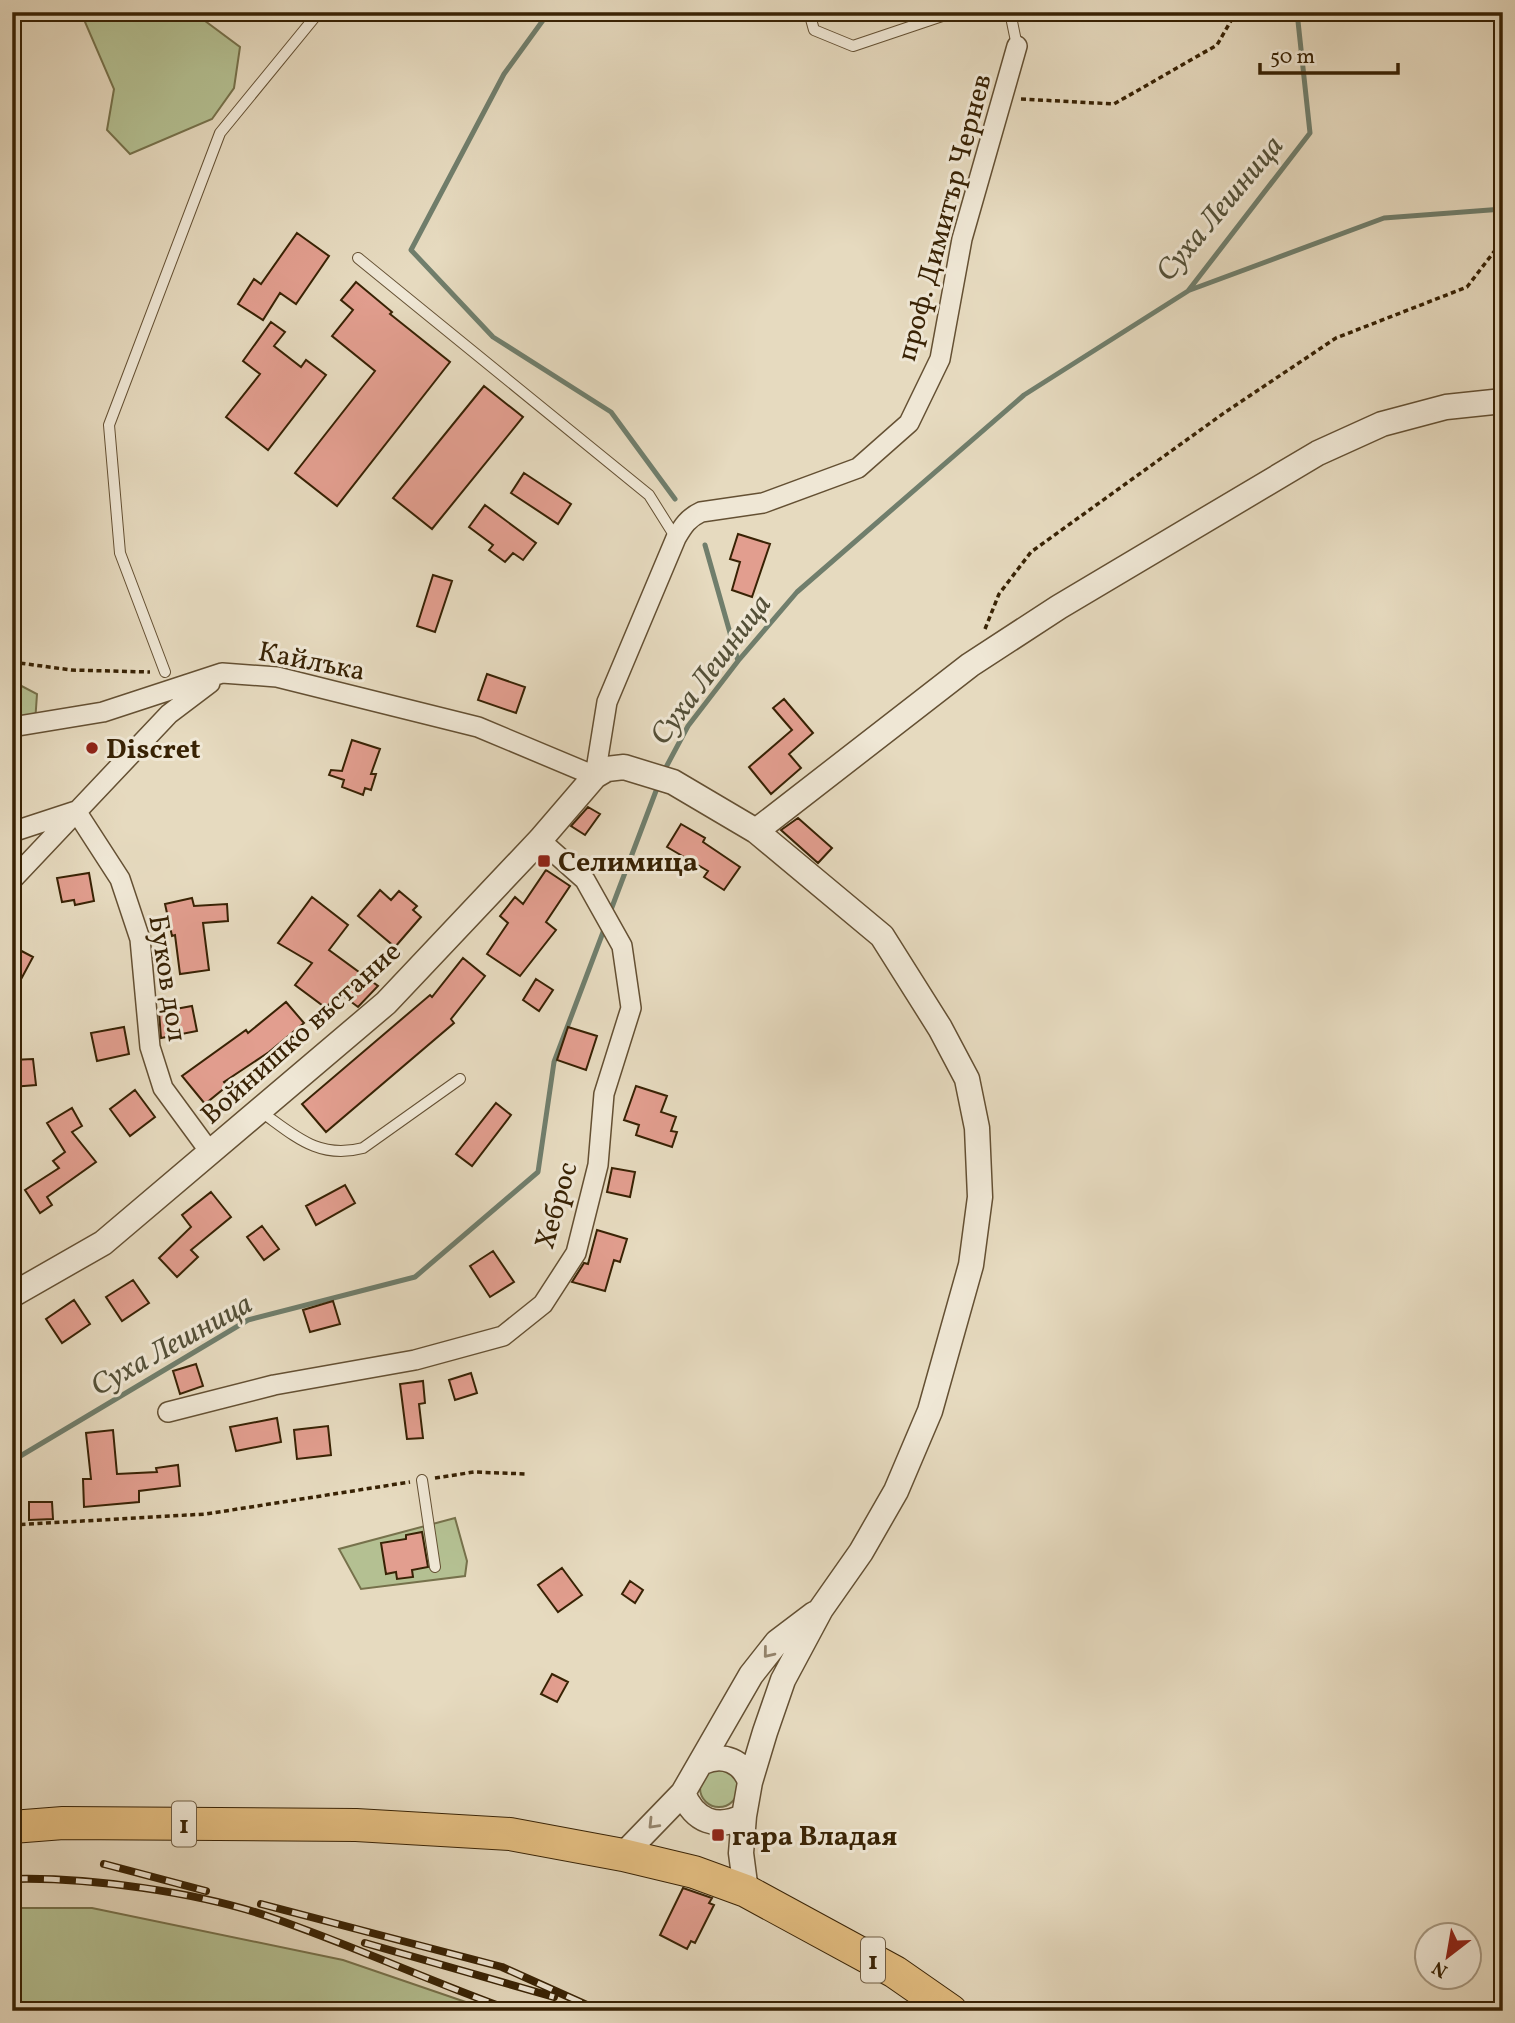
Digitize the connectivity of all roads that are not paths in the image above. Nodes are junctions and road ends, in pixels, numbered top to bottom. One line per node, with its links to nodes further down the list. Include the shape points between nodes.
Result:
1 (319, 12): 9 (lane, via 220,133 109,425 120,553)
2 (809, 12): 3 (lane, via 814,30 853,47)
3 (954, 12)
4 (1010, 12): 5 (lane)
5 (1017, 46): 8 (street, проф. Димитър Чернев, via 962,239 940,359 909,423 858,468 763,503 701,512 692,516)
6 (358, 258): 8 (lane, via 649,495)
7 (1503, 401): 14 (street, via 1446,407 1382,424 1318,453 970,665)
8 (676, 538): 12 (street, via 607,702)
9 (165, 672)
10 (222, 673): 11 (street, Кайлъка, via 103,712); 12 (street, Кайлъка, via 277,677 478,727); 13 (street, via 169,714)
11 (12, 727)
12 (595, 776): 14 (street, via 624,767 673,782); 16 (street, Войнишко въстание)
13 (76, 811): 15 (street); 17 (street); 20 (street, Буков дол, via 120,879 141,939 150,1047 163,1088)
14 (756, 831): 25 (street, via 882,936 967,1079 977,1128 980,1197 971,1265 930,1411 896,1491)
15 (12, 832)
16 (540, 840): 19 (street, Войнишко въстание, via 386,1003); 22 (street, Хеброс, via 585,880 622,947 631,1008 604,1094 598,1165 576,1252 543,1304 503,1336 415,1360 274,1385)
17 (12, 880)
18 (460, 1079): 19 (lane, via 363,1148 345,1153 313,1147)
19 (259, 1111): 20 (street, Войнишко въстание)
20 (210, 1152): 21 (street, Войнишко въстание, via 103,1243)
21 (12, 1295)
22 (168, 1412)
23 (422, 1480): 24 (lane)
24 (435, 1567)
25 (821, 1609): 26 (street, one-way to 26, via 777,1642 751,1675); 27 (street, via 783,1680)
26 (703, 1762): 27 (street, via 721,1757 732,1760); 28 (street)
27 (750, 1782): 29 (street)
28 (683, 1793): 29 (street, via 696,1814 707,1821 720,1824); 31 (street, one-way to 31)
29 (744, 1816): 32 (street, via 741,1853)
30 (12, 1828): 31 (highway, 1, via 63,1823 356,1825 510,1834)
31 (623, 1855): 32 (highway, 1, via 694,1872)
32 (746, 1891): 33 (highway, 1, via 895,1972)
33 (951, 2011)

